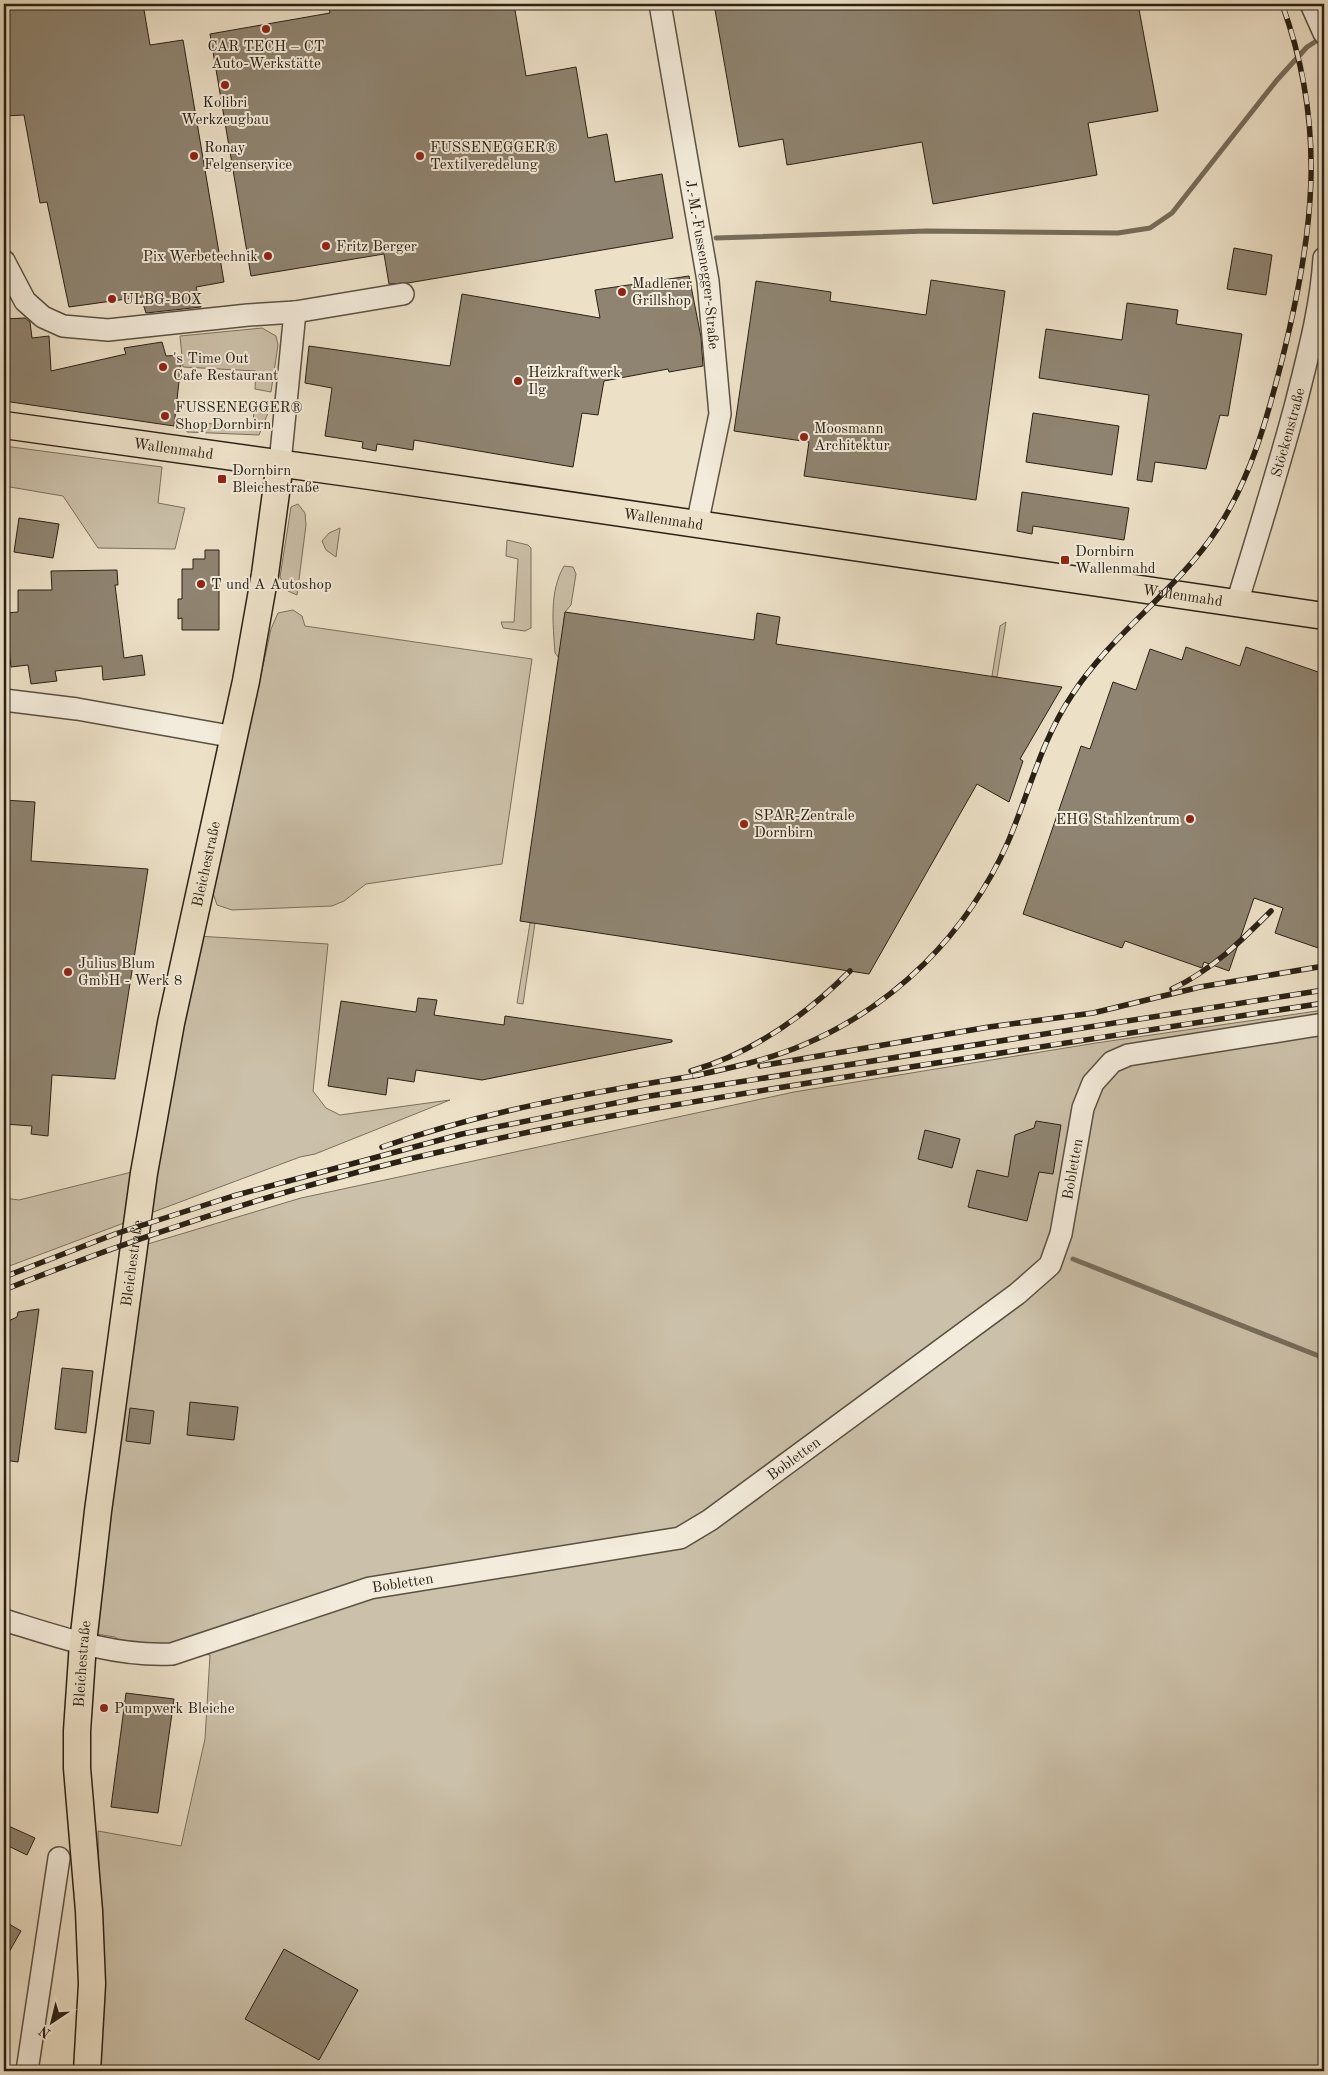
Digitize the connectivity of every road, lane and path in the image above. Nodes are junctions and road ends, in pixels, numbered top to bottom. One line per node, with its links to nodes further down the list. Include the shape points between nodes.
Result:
1 (660, 4): 8 (street, J.-M.-Fussenegger-Straße, via 708,281 720,414)
2 (1324, 258): 9 (street, Stöckenstraße, via 1322,295 1309,353 1276,478)
3 (4, 261): 5 (street, via 25,301 43,316 63,326 108,330)
4 (403, 294): 5 (street)
5 (295, 312): 7 (street)
6 (4, 425): 7 (main road, Wallenmahd)
7 (280, 464): 8 (main road, Wallenmahd); 12 (main road, Bleichestraße, via 263,589)
8 (698, 525): 9 (main road, Wallenmahd)
9 (1236, 604): 10 (main road, Wallenmahd)
10 (1324, 616)
11 (4, 700): 12 (street, via 78,709)
12 (235, 737): 15 (main road, Bleichestraße, via 171,1023 144,1173)
13 (1324, 1024): 15 (street, Bobletten, via 1128,1055 1112,1062 1093,1083 1083,1108 1061,1234 1050,1265 1001,1306 710,1520 680,1538 370,1588 172,1654 144,1656)
14 (4, 1620): 15 (street, Bobletten)
15 (83, 1643): 18 (main road, Bleichestraße, via 76,1768 92,1984)
16 (59, 1858): 17 (street)
17 (27, 2071)
18 (87, 2071)

